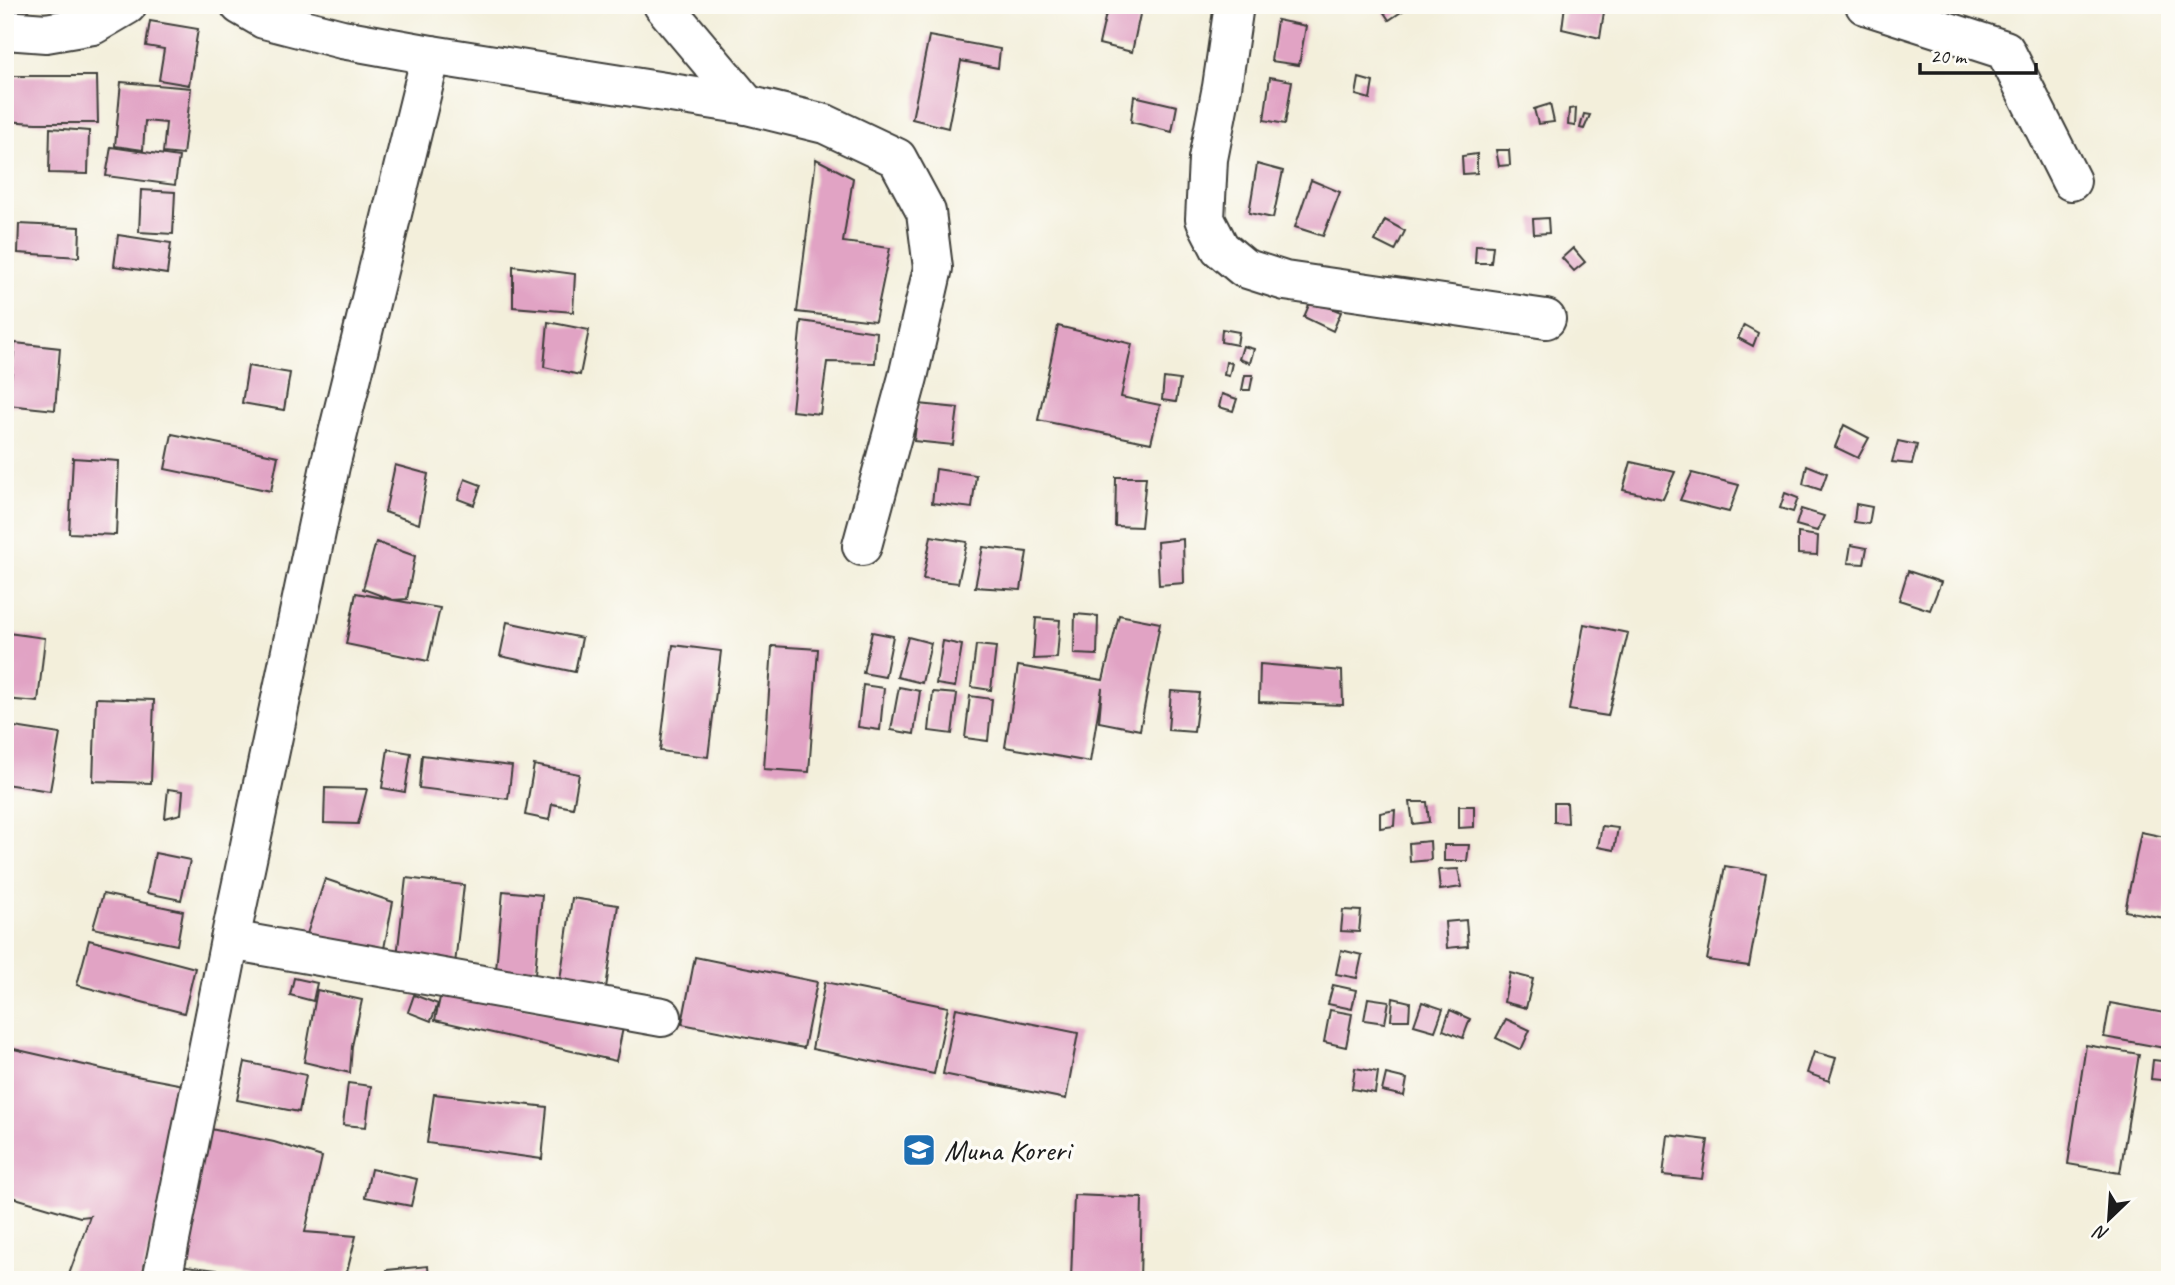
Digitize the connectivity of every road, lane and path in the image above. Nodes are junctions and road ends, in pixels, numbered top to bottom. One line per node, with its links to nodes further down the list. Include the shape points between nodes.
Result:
1 (127, 5): 6 (street, via 93,25 46,33)
2 (240, 5): 7 (street, via 264,19)
3 (663, 5): 8 (street)
4 (1234, 5): 10 (street, via 1208,159 1205,219 1220,248 1244,268 1285,281)
5 (1865, 5): 9 (street, via 2005,50)
6 (5, 30)
7 (431, 55): 8 (street); 12 (street, via 330,466)
8 (747, 104): 11 (street, via 825,124 897,158 926,212 933,268)
9 (2071, 181)
10 (1546, 319)
11 (862, 546)
12 (230, 940): 13 (street); 14 (street)
13 (662, 1017)
14 (162, 1280)

